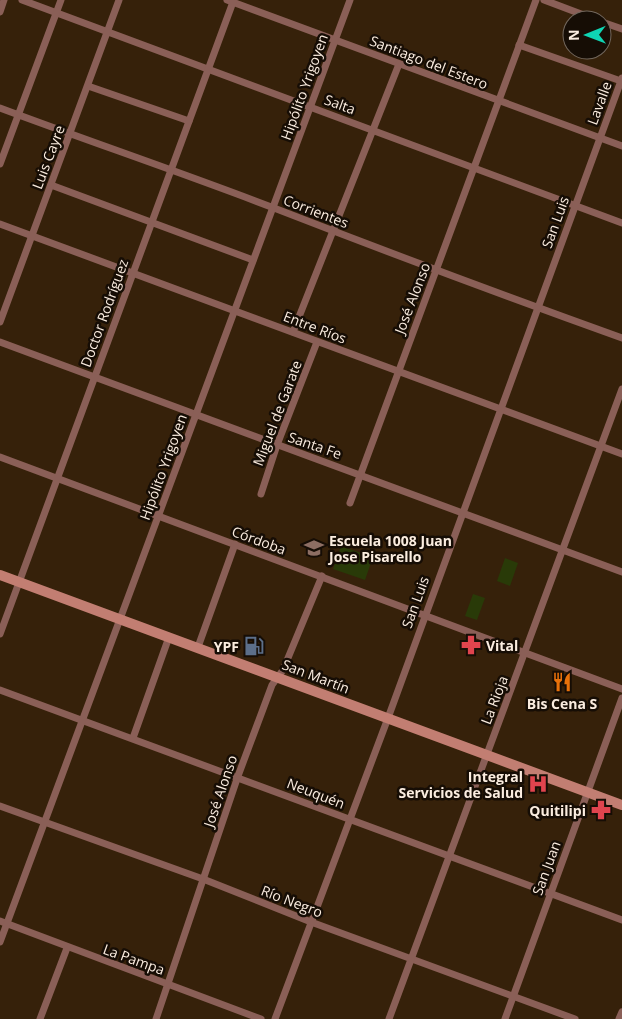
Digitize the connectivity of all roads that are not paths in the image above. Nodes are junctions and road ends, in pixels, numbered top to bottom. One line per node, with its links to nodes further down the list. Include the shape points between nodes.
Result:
1 (4, 0): 10 (street)
2 (22, 0): 11 (street, Salta)
3 (61, 0): 11 (street)
4 (119, 0): 12 (street, Luis Cayre)
5 (350, 0): 13 (street, Hipólito Yrigoyen)
6 (536, 0): 14 (street, José Alonso)
7 (544, 0): 9 (street)
8 (230, 1): 13 (street, Santiago del Estero); 16 (street, Doctor Rodríguez)
9 (570, 10)
10 (0, 12)
11 (57, 13): 12 (street, Salta); 22 (street)
12 (108, 33): 16 (street, Salta); 18 (street, Luis Cayre)
13 (335, 40): 15 (street, Santiago del Estero); 20 (street, Hipólito Yrigoyen)
14 (519, 45): 17 (street); 19 (street, José Alonso)
15 (399, 64): 19 (street, Santiago del Estero); 24 (street)
16 (208, 69): 20 (street, Salta); 23 (street, Doctor Rodríguez)
17 (621, 79): 26 (street, Lavalle)
18 (88, 86): 23 (street); 25 (street, Luis Cayre)
19 (498, 101): 26 (street, Santiago del Estero); 29 (street, José Alonso)
20 (311, 107): 24 (street, Salta); 33 (street, Hipólito Yrigoyen)
21 (0, 108): 22 (street, Corrientes)
22 (19, 115): 25 (street, Corrientes); 28 (street)
23 (189, 121): 30 (street, Doctor Rodríguez)
24 (373, 130): 29 (street, Salta); 37 (street)
25 (70, 135): 30 (street, Corrientes); 31 (street, Luis Cayre)
26 (600, 137): 27 (street, Santiago del Estero); 32 (street, San Luis)
27 (622, 146)
28 (0, 164)
29 (474, 168): 32 (street, Salta); 40 (street, José Alonso)
30 (171, 172): 33 (street, Corrientes); 34 (street, Doctor Rodríguez)
31 (51, 185): 34 (street); 38 (street, Luis Cayre)
32 (574, 205): 35 (street, Salta); 42 (street, San Luis)
33 (273, 208): 37 (street, Corrientes); 39 (street, Hipólito Yrigoyen)
34 (151, 223): 39 (street); 41 (street, Doctor Rodríguez)
35 (622, 223)
36 (0, 224): 38 (street, Entre Ríos)
37 (333, 232): 40 (street, Corrientes); 45 (street)
38 (32, 237): 41 (street, Entre Ríos); 44 (street, Luis Cayre)
39 (253, 260): 43 (street, Hipólito Yrigoyen)
40 (435, 271): 42 (street, Corrientes); 49 (street, José Alonso)
41 (133, 273): 43 (street, Entre Ríos); 50 (street, Doctor Rodríguez)
42 (537, 307): 46 (street, Corrientes); 52 (street, San Luis)
43 (235, 312): 45 (street, Entre Ríos); 53 (street, Hipólito Yrigoyen)
44 (0, 322)
45 (293, 332): 48 (street, Entre Ríos)
46 (622, 338)
47 (0, 342): 50 (street, Santa Fe)
48 (317, 342): 49 (street, Entre Ríos); 54 (street, Miguel de Garate)
49 (398, 372): 52 (street, Entre Ríos); 58 (street, José Alonso)
50 (94, 377): 53 (street, Santa Fe); 59 (street, Doctor Rodríguez)
51 (622, 389): 55 (street, La Rioja)
52 (500, 410): 55 (street, Entre Ríos); 62 (street, San Luis)
53 (195, 415): 54 (street, Santa Fe); 63 (street, Hipólito Yrigoyen)
54 (277, 445): 58 (street, Santa Fe); 60 (street, Miguel de Garate)
55 (601, 446): 56 (street, Entre Ríos); 65 (street, La Rioja)
56 (622, 454)
57 (0, 457): 59 (street, Córdoba)
58 (361, 474): 61 (street, José Alonso); 62 (street, Santa Fe)
59 (57, 478): 63 (street, Córdoba); 69 (street, Doctor Rodríguez)
60 (261, 494)
61 (350, 503)
62 (462, 513): 65 (street, Santa Fe); 70 (street, San Luis)
63 (158, 516): 64 (street, Córdoba); 71 (street, Hipólito Yrigoyen)
64 (235, 544): 68 (street, Córdoba); 74 (street)
65 (563, 551): 66 (street, Santa Fe); 75 (street, La Rioja)
66 (622, 572)
67 (0, 575): 69 (street, San Martín)
68 (322, 576): 70 (street, Córdoba); 76 (street, José Alonso)
69 (18, 582): 71 (street, San Martín); 72 (street, Doctor Rodríguez)
70 (424, 614): 75 (street, Córdoba); 80 (street, San Luis)
71 (119, 619): 73 (street, San Martín); 81 (street, Hipólito Yrigoyen)
72 (0, 634)
73 (169, 637): 74 (street, San Martín); 82 (street)
74 (198, 647): 76 (street, San Martín)
75 (525, 653): 77 (street, Córdoba); 83 (street, La Rioja)
76 (278, 676): 80 (street, San Martín); 84 (street, José Alonso)
77 (622, 689)
78 (0, 690): 81 (street, Neuquén)
79 (622, 698): 85 (street, San Juan)
80 (388, 718): 83 (street, San Martín); 88 (street, San Luis)
81 (82, 721): 82 (street, Neuquén); 89 (street, Hipólito Yrigoyen)
82 (133, 738): 84 (street, Neuquén)
83 (487, 755): 85 (street, San Martín); 90 (street, La Rioja)
84 (238, 776): 88 (street, Neuquén); 91 (street, José Alonso)
85 (588, 792): 86 (street, San Martín); 92 (street, San Juan)
86 (622, 805)
87 (0, 806): 89 (street, Río Negro)
88 (350, 819): 90 (street, Neuquén); 94 (street, San Luis)
89 (45, 823): 91 (street, Río Negro); 95 (street, Hipólito Yrigoyen)
90 (450, 855): 92 (street, Neuquén); 98 (street, La Rioja)
91 (203, 880): 94 (street, Río Negro); 99 (street, José Alonso)
92 (550, 894): 93 (street, Neuquén); 100 (street, San Juan)
93 (622, 920)
94 (311, 922): 98 (street, Río Negro); 105 (street, San Luis)
95 (4, 923): 96 (street, Hipólito Yrigoyen); 97 (street, La Pampa)
96 (0, 942)
97 (66, 948): 99 (street, La Pampa); 102 (street)
98 (411, 958): 100 (street, Río Negro); 106 (street, La Rioja)
99 (168, 985): 103 (street, José Alonso); 104 (street, La Pampa)
100 (514, 996): 107 (street, San Juan); 108 (street, Río Negro)
101 (622, 1012): 109 (street)
102 (40, 1019)
103 (156, 1019)
104 (261, 1019)
105 (275, 1019)
106 (389, 1019)
107 (505, 1019)
108 (575, 1019)
109 (619, 1019)

